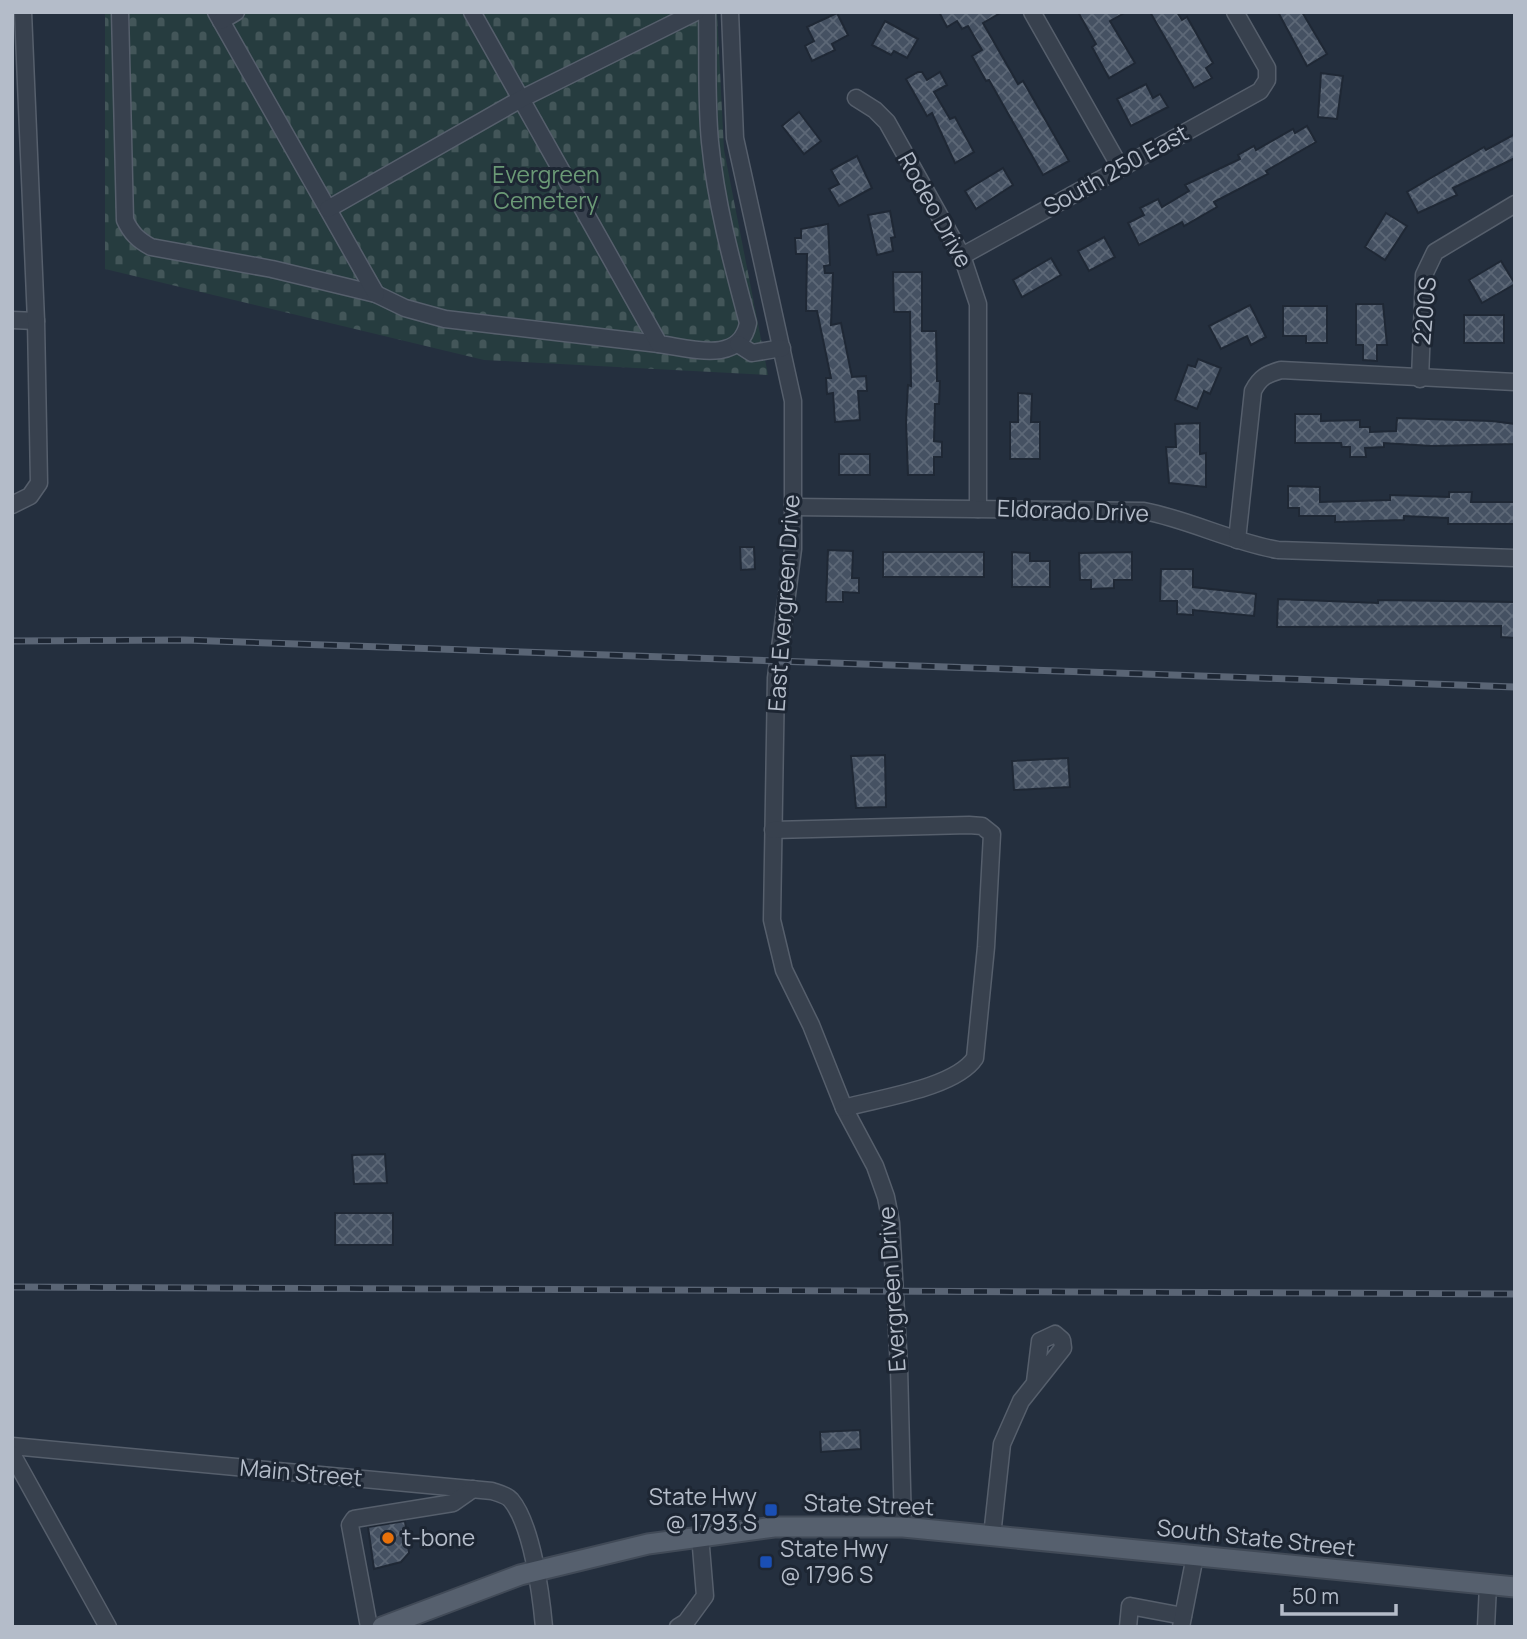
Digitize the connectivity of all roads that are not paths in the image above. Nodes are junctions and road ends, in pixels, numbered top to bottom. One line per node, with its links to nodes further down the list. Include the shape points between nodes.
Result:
1 (23, 12): 13 (street)
2 (120, 12): 18 (street, via 125,220 131,232 151,247)
3 (236, 12): 10 (street)
4 (472, 12): 12 (street)
5 (696, 12): 12 (street)
6 (707, 12): 22 (street, via 710,141 723,228 748,323)
7 (730, 12): 23 (street, East Evergreen Drive, via 735,138)
8 (1032, 12): 14 (street)
9 (1235, 12): 14 (street, South 250 East, via 1267,68 1260,91)
10 (218, 17): 16 (street)
11 (856, 98): 17 (street, Rodeo Drive, via 887,122)
12 (521, 99): 16 (street); 21 (street)
13 (19, 151): 20 (street)
14 (1120, 167): 17 (street, South 250 East)
15 (1515, 204): 24 (street, 2200S, via 1435,252 1424,275)
16 (328, 209): 18 (street)
17 (962, 256): 28 (street, Rodeo Drive, via 978,304 980,329)
18 (376, 294): 21 (street, via 445,319)
19 (12, 320): 20 (street)
20 (36, 321): 26 (street, via 39,484 30,496)
21 (659, 344): 22 (street, via 723,351)
22 (738, 344): 23 (street, via 752,353)
23 (782, 348): 27 (street, East Evergreen Drive, via 793,401)
24 (1420, 379): 25 (street); 29 (street, via 1281,370 1259,379 1253,390)
25 (1515, 382)
26 (12, 505)
27 (793, 507): 28 (street, Eldorado Drive); 31 (street, East Evergreen Drive, via 793,549 776,678)
28 (978, 509): 29 (street, Eldorado Drive, via 1144,511)
29 (1237, 540): 30 (street, Eldorado Drive, via 1278,550)
30 (1515, 558)
31 (773, 830): 32 (street, East Evergreen Drive, via 771,894 776,945); 33 (street, via 969,825 982,826 992,834 975,1058 952,1078)
32 (811, 1025): 33 (street, Evergreen Drive)
33 (844, 1108): 38 (street, Evergreen Drive, via 875,1166 891,1223)
34 (1035, 1382): 40 (street, via 1002,1444)
35 (12, 1447): 37 (street, Main Street)
36 (12, 1454): 46 (street)
37 (473, 1489): 42 (street, Main Street, via 510,1498); 47 (street, via 453,1503 354,1519 350,1525)
38 (903, 1527): 39 (main road, State Street, via 774,1527); 40 (main road, State Street)
39 (700, 1535): 42 (main road, State Street); 50 (street, via 705,1596)
40 (992, 1536): 41 (main road, South State Street)
41 (1195, 1556): 43 (main road, South State Street); 45 (street)
42 (537, 1571): 48 (main road, State Street); 49 (street)
43 (1488, 1584): 44 (main road, South State Street); 52 (street)
44 (1515, 1587)
45 (1182, 1621): 51 (street, via 1130,1606)
46 (108, 1627)
47 (369, 1627)
48 (382, 1627)
49 (544, 1627)
50 (678, 1627)
51 (1128, 1627)
52 (1486, 1627)

